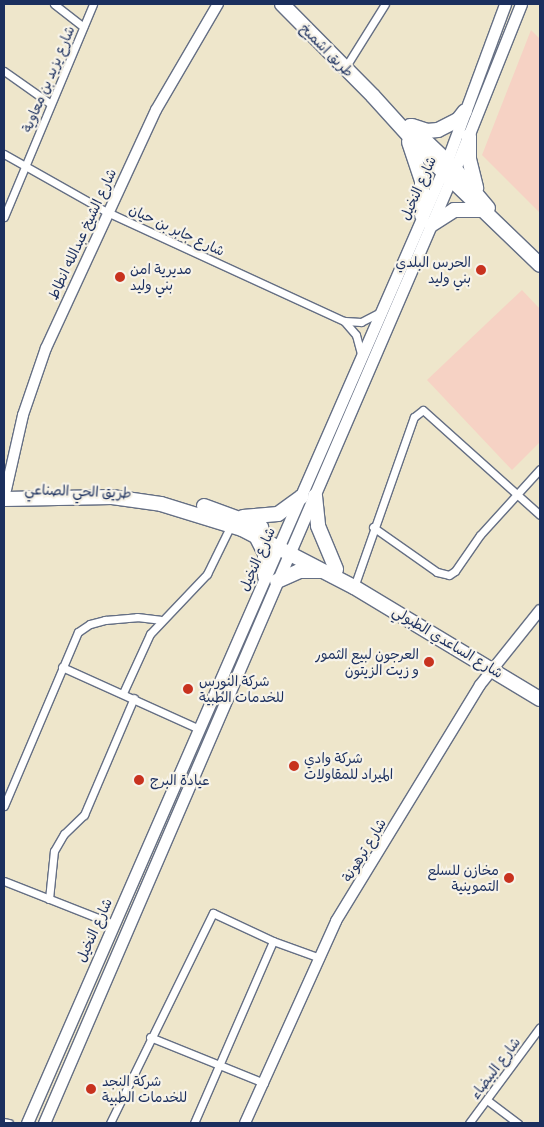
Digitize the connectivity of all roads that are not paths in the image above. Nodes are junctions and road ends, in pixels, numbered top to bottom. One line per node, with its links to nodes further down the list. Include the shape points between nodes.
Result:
1 (54, 4): 8 (street)
2 (93, 4): 8 (street, شارع يزيد بن معاوية)
3 (218, 4): 20 (main road, شارع الشيخ عبدالله انطاط, via 156,110)
4 (282, 4): 9 (highway, طريق اشميخ)
5 (385, 4): 9 (street)
6 (505, 4): 12 (main road, شارع النخيل)
7 (521, 4): 14 (main road, شارع النخيل)
8 (84, 27): 11 (street, شارع يزيد بن معاوية)
9 (345, 68): 13 (highway, طريق اشميخ)
10 (4, 71): 11 (street)
11 (51, 104): 16 (street, شارع يزيد بن معاوية)
12 (465, 111): 13 (highway, via 458,120 438,130); 17 (main road, شارع النخيل)
13 (406, 128): 17 (highway, طريق اشميخ); 22 (highway, via 422,181)
14 (469, 136): 17 (main road, شارع النخيل); 18 (highway, via 470,171)
15 (4, 154): 16 (street, شارع جابر بن حيان)
16 (26, 164): 20 (street, شارع جابر بن حيان); 21 (street, شارع يزيد بن معاوية)
17 (449, 170): 18 (highway); 19 (highway); 22 (main road, شارع النخيل)
18 (478, 193): 23 (highway)
19 (481, 210): 22 (highway, via 454,210); 23 (highway)
20 (107, 212): 26 (street, شارع جابر بن حيان); 29 (main road, شارع الشيخ عبدالله انطاط, via 34,380)
21 (4, 217)
22 (427, 220): 25 (main road, شارع النخيل); 32 (main road, شارع النخيل)
23 (498, 222): 24 (highway)
24 (540, 265)
25 (379, 313): 26 (street, via 361,322); 27 (main road, شارع النخيل)
26 (344, 321): 27 (street, via 356,335)
27 (361, 354): 31 (main road, شارع النخيل)
28 (540, 469): 30 (street)
29 (4, 493): 34 (highway, طريق الحي الصناعي, via 111,489 160,496)
30 (516, 493): 33 (street); 35 (street, via 449,575 437,572); 35 (street, via 423,410 414,417)
31 (300, 496): 34 (highway, via 278,514); 37 (main road, شارع النخيل)
32 (315, 496): 37 (main road, شارع النخيل); 38 (highway, via 318,526)
33 (540, 515)
34 (236, 521): 36 (highway, طريق الحي الصناعي); 37 (highway, طريق الحي الصناعي); 42 (street, via 207,574)
35 (373, 527): 40 (street)
36 (255, 534): 37 (highway, طريق الحي الصناعي); 39 (highway, via 265,554)
37 (287, 545): 38 (highway, شارع الساعدي الطبولي); 39 (main road, شارع النخيل)
38 (329, 570): 39 (highway, via 299,571); 40 (highway, شارع الساعدي الطبولي)
39 (271, 579): 48 (main road, شارع النخيل); 60 (main road, شارع النخيل)
40 (354, 586): 44 (highway, شارع الساعدي الطبولي)
41 (540, 610): 44 (main road, شارع ترهونة)
42 (160, 620): 43 (street, via 120,618 90,624 74,638); 45 (street)
43 (62, 667): 45 (street); 49 (street)
44 (492, 668): 47 (highway, شارع الساعدي الطبولي); 54 (main road, شارع ترهونة, via 336,921)
45 (122, 693): 46 (street)
46 (134, 698): 48 (street); 51 (street, via 84,815 64,834 54,851)
47 (540, 699)
48 (198, 729): 52 (main road, شارع النخيل)
49 (4, 806)
50 (4, 881): 51 (street)
51 (50, 899): 52 (street)
52 (113, 924): 63 (main road, شارع النخيل)
53 (273, 941): 54 (street); 56 (street, via 213,913); 57 (street)
54 (320, 958): 58 (main road, شارع ترهونة)
55 (540, 1027): 59 (street, شارع البيضاء)
56 (150, 1037): 57 (street); 64 (street)
57 (219, 1065): 58 (street); 65 (street)
58 (264, 1083): 66 (main road, شارع ترهونة)
59 (487, 1100): 67 (street, شارع البيضاء); 68 (street)
60 (48, 1120)
61 (4, 1122): 62 (street)
62 (9, 1123)
63 (27, 1123)
64 (110, 1123)
65 (194, 1123)
66 (244, 1123)
67 (469, 1123)
68 (518, 1123)

